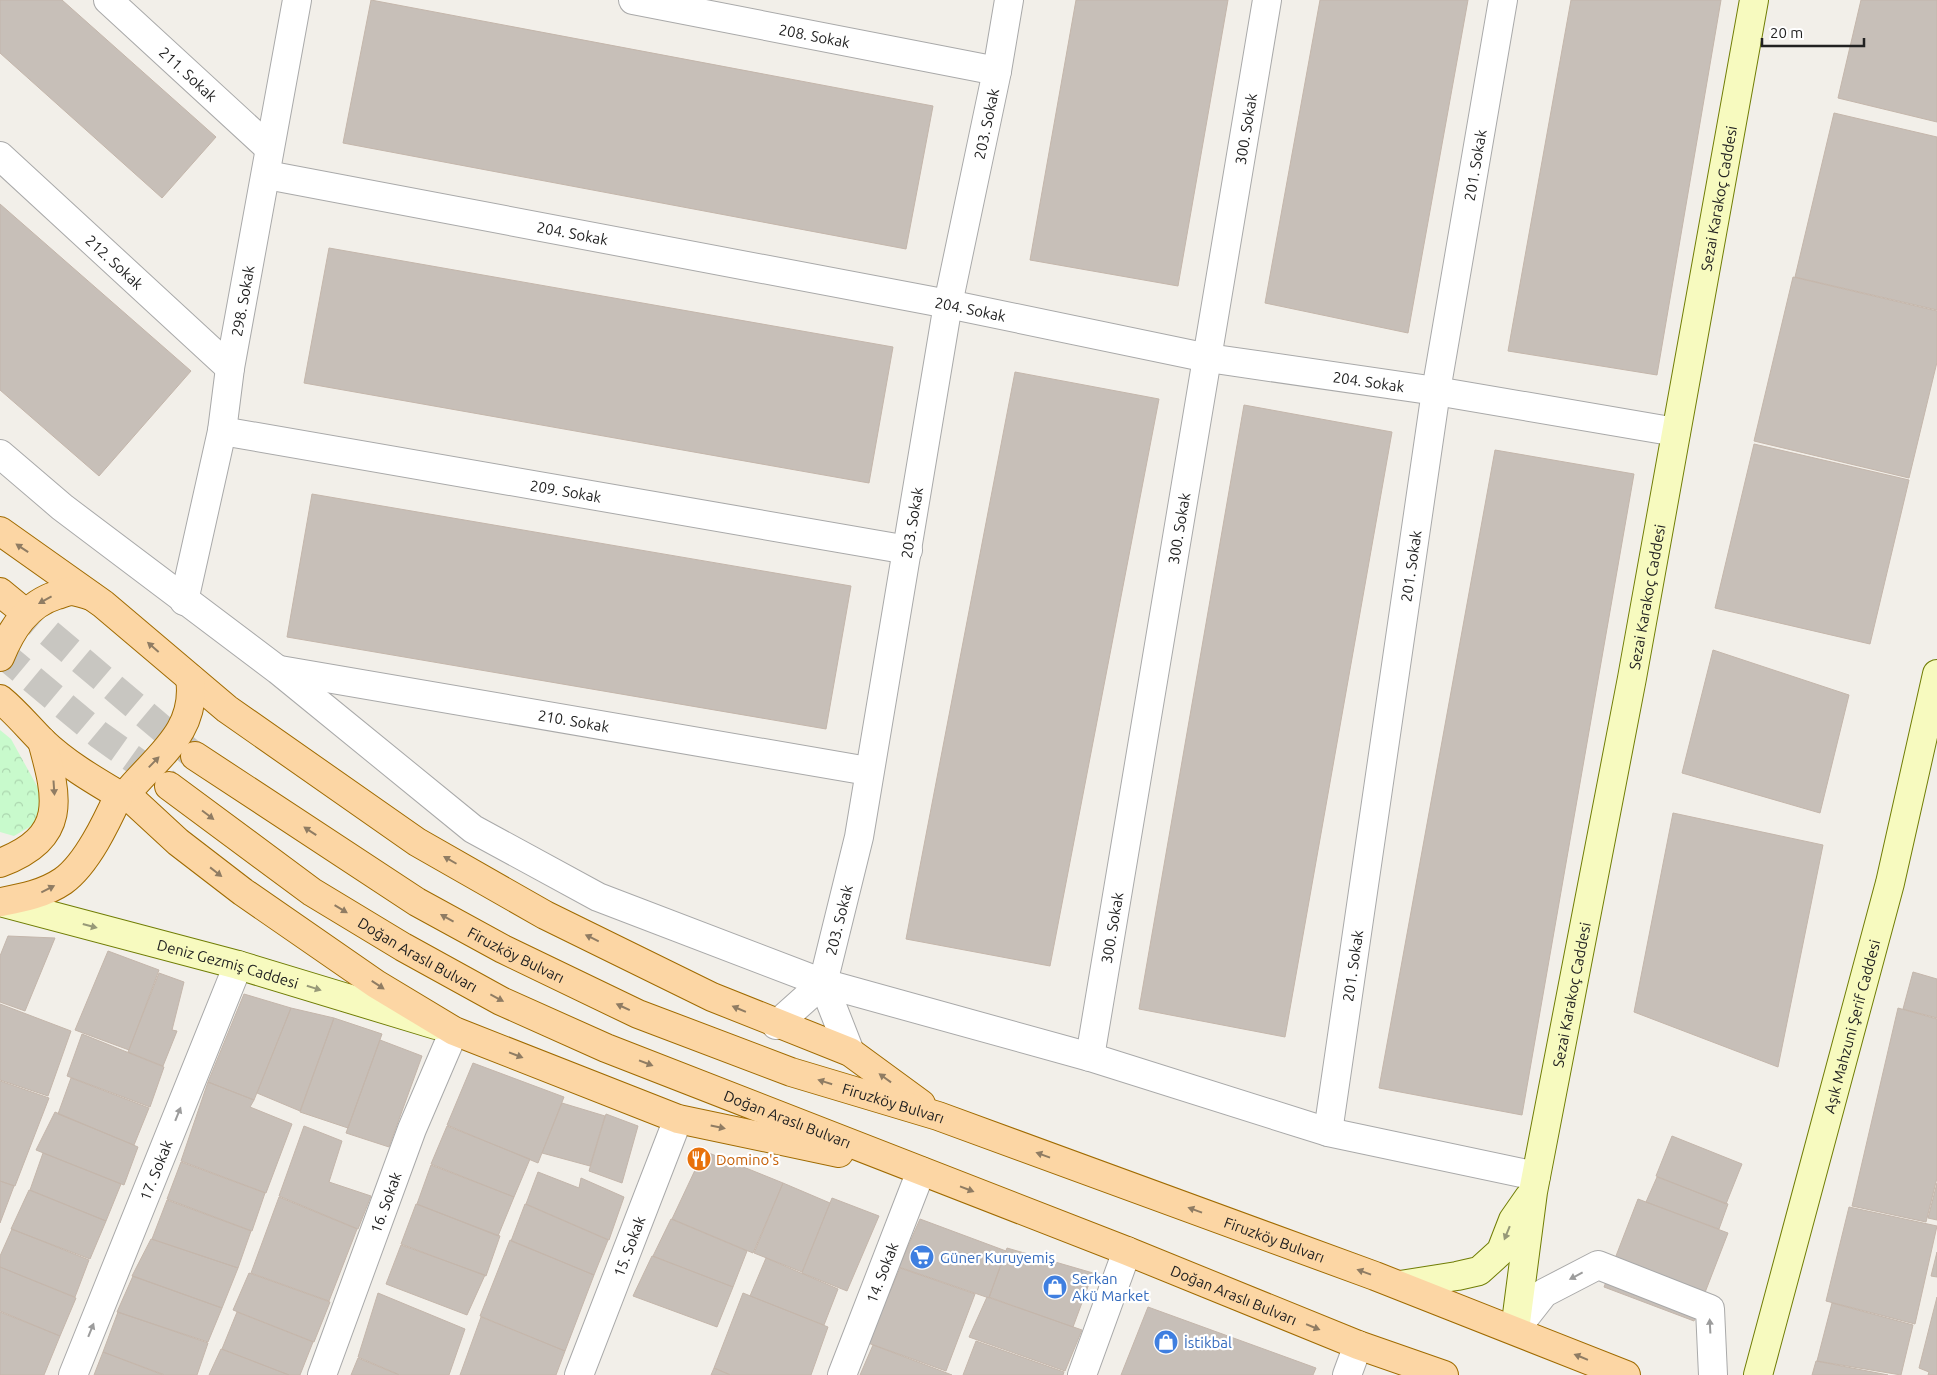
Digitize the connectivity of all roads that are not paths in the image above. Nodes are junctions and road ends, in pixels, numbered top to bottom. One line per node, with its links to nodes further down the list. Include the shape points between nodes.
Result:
1 (108, 0): 9 (street, 211. Sokak)
2 (297, 0): 9 (street, 298. Sokak)
3 (633, 0): 8 (street, 208. Sokak)
4 (1009, 0): 8 (street, 203. Sokak)
5 (1267, 0): 13 (street, 300. Sokak)
6 (1503, 0): 15 (street, 201. Sokak)
7 (1754, 0): 17 (street, Sezai Karakoç Caddesi)
8 (997, 70): 12 (street, 203. Sokak)
9 (268, 148): 11 (street, 298. Sokak)
10 (0, 156): 14 (street, 212. Sokak)
11 (267, 175): 12 (street, 204. Sokak); 14 (street, 298. Sokak)
12 (948, 304): 13 (street, 204. Sokak); 20 (street, 203. Sokak)
13 (1208, 358): 15 (street, 204. Sokak); 40 (street, 300. Sokak)
14 (230, 368): 16 (street, 298. Sokak)
15 (1436, 391): 17 (street, 204. Sokak); 43 (street, 201. Sokak)
16 (222, 431): 20 (street, 209. Sokak); 22 (street, 298. Sokak)
17 (1676, 432): 45 (street, Sezai Karakoç Caddesi)
18 (0, 454): 22 (street, via 62,507)
19 (0, 531): 21 (main road, one-way to 19)
20 (908, 550): 30 (street, 203. Sokak)
21 (91, 596): 23 (main road, one-way to 23, via 70,591 48,598 34,607 19,620); 26 (main road, one-way to 21)
22 (184, 601): 24 (street)
23 (0, 658)
24 (278, 670): 30 (street, 210. Sokak); 36 (street, via 473,829 598,897)
25 (1937, 674): 59 (street, Aşık Mahzuni Şerif Caddesi, via 1890,883)
26 (190, 678): 32 (main road, one-way to 26, via 172,744 185,725 192,695); 37 (main road, one-way to 26, via 545,915 417,842 227,709)
27 (2, 698): 28 (main road)
28 (42, 741): 32 (main road, via 85,776); 33 (main road, one-way to 33, via 54,785 54,813 44,834 21,855)
29 (195, 756): 41 (main road, Firuzköy Bulvarı, one-way to 29, via 792,1072 647,1017 503,949 417,902)
30 (868, 771): 36 (street, 203. Sokak, via 858,838)
31 (169, 786): 44 (main road, Doğan Araslı Bulvarı, one-way to 44, via 312,892 501,1001 606,1048)
32 (122, 794): 34 (main road, one-way to 32, via 35,895 63,881 81,861); 38 (main road, one-way to 38, via 242,892 376,984)
33 (0, 863)
34 (0, 903): 35 (street, Deniz Gezmiş Caddesi, one-way to 35)
35 (238, 965): 38 (street, Deniz Gezmiş Caddesi, one-way to 38); 50 (street, 17. Sokak, one-way to 35)
36 (823, 983): 37 (street); 39 (street); 40 (street)
37 (776, 1025): 39 (main road)
38 (454, 1031): 42 (main road, one-way to 42); 51 (street, 16. Sokak, via 412,1129)
39 (850, 1052): 41 (main road, one-way to 39)
40 (1090, 1057): 43 (street)
41 (938, 1116): 47 (main road, Firuzköy Bulvarı, one-way to 41)
42 (678, 1119): 44 (main road, one-way to 44); 52 (street, 15. Sokak)
43 (1328, 1132): 45 (street)
44 (922, 1171): 46 (main road, Doğan Araslı Bulvarı, one-way to 46); 53 (street, 14. Sokak)
45 (1535, 1184): 47 (street, one-way to 47, via 1513,1220 1500,1251 1479,1271); 48 (street, Sezai Karakoç Caddesi)
46 (1127, 1251): 49 (main road, Doğan Araslı Bulvarı, one-way to 49); 54 (street)
47 (1400, 1285): 48 (main road, Firuzköy Bulvarı)
48 (1515, 1330): 57 (main road, Firuzköy Bulvarı, one-way to 48); 58 (street, one-way to 48, via 1710,1309 1598,1264 1544,1293)
49 (1358, 1345): 55 (street); 56 (main road, Doğan Araslı Bulvarı)
50 (73, 1375)
51 (322, 1375)
52 (579, 1375)
53 (842, 1375)
54 (1082, 1375)
55 (1347, 1375)
56 (1444, 1375)
57 (1626, 1375)
58 (1713, 1375)
59 (1758, 1375)

